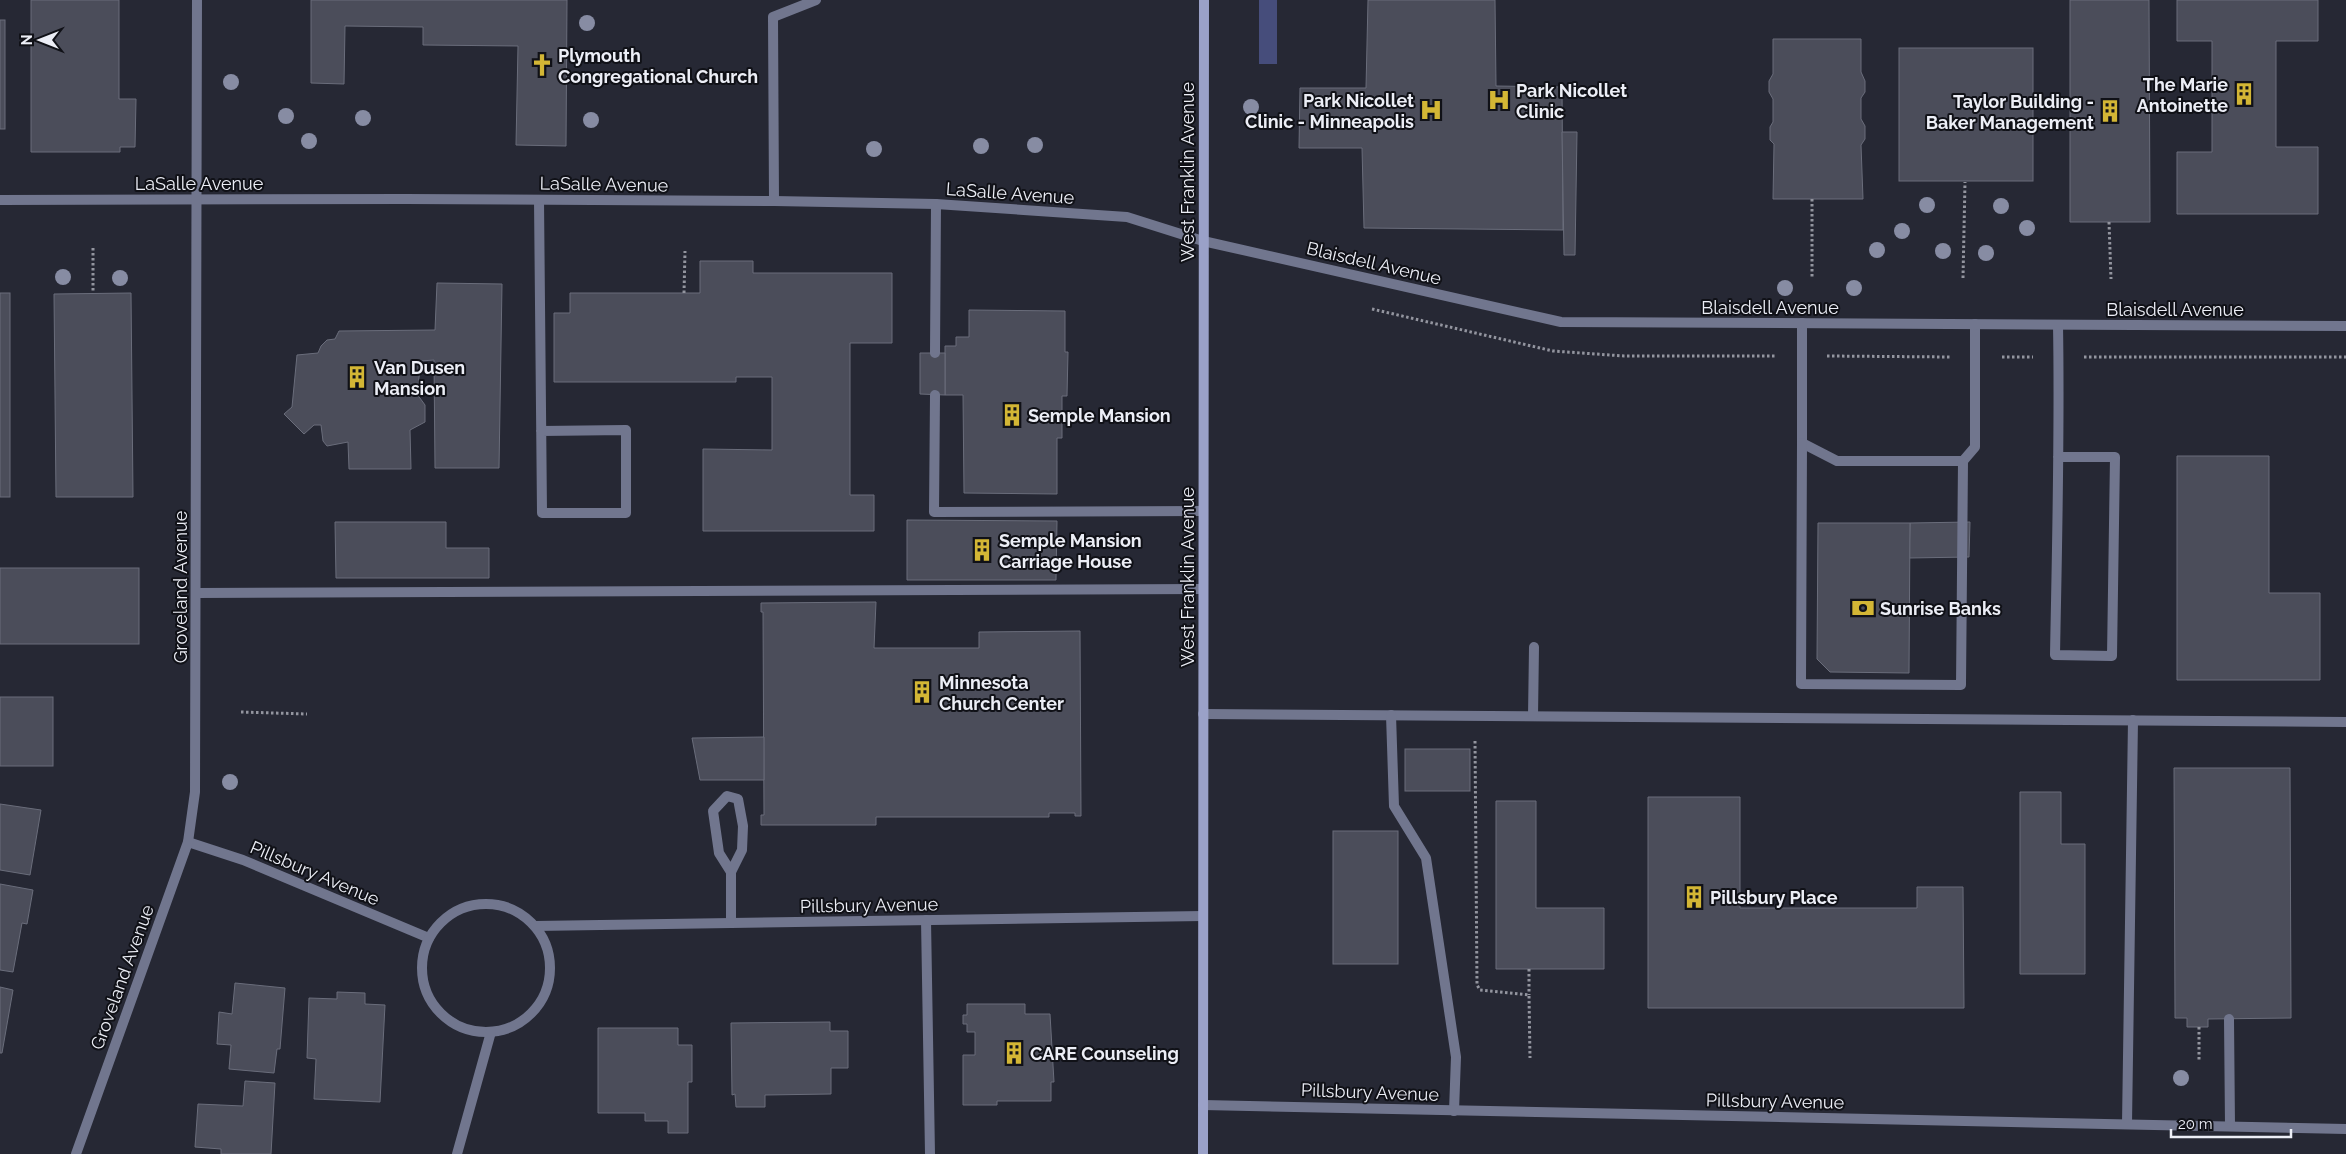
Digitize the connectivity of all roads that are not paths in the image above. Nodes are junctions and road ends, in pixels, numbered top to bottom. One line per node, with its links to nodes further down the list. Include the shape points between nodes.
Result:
1 (197, 0): 4 (street, Groveland Avenue)
2 (816, 0): 7 (street, via 773,17)
3 (1204, 0): 9 (main road, West Franklin Avenue)
4 (198, 199): 5 (street, LaSalle Avenue); 6 (street, LaSalle Avenue); 22 (street, Groveland Avenue)
5 (0, 200)
6 (539, 200): 7 (street, LaSalle Avenue); 16 (street)
7 (774, 201): 8 (street, LaSalle Avenue)
8 (936, 204): 9 (street, LaSalle Avenue, via 1127,217); 14 (street)
9 (1203, 241): 10 (street, Blaisdell Avenue, via 1561,322); 20 (main road, West Franklin Avenue)
10 (1802, 323): 11 (street, Blaisdell Avenue); 17 (street)
11 (1975, 324): 12 (street, Blaisdell Avenue); 19 (street, via 1975,447)
12 (2058, 325): 13 (street, Blaisdell Avenue); 18 (street)
13 (2346, 326)
14 (936, 353)
15 (936, 395): 20 (street, via 934,512)
16 (541, 431): 16 (street, via 542,513 626,513 626,430)
17 (1802, 443): 19 (street, via 1838,461); 19 (street, via 1801,684 1961,686)
18 (2058, 457): 18 (street, via 2055,655 2112,656 2115,457)
19 (1963, 461)
20 (1203, 512): 21 (main road, West Franklin Avenue)
21 (1203, 590): 22 (street); 24 (main road, West Franklin Avenue)
22 (196, 593): 29 (street, Groveland Avenue, via 195,792)
23 (1534, 647): 26 (street)
24 (1203, 714): 25 (street); 31 (main road, West Franklin Avenue)
25 (1391, 715): 26 (street); 39 (street, via 1394,806 1426,858 1456,1057)
26 (1533, 716): 27 (street)
27 (2133, 720): 28 (street); 40 (street)
28 (2346, 722)
29 (188, 842): 35 (street, Pillsbury Avenue, via 243,860); 43 (street, Groveland Avenue)
30 (731, 872): 30 (street, via 719,853 713,811 727,796 738,798 743,826 742,850); 33 (street)
31 (1203, 916): 32 (street, Pillsbury Avenue); 38 (main road, West Franklin Avenue)
32 (926, 920): 33 (street, Pillsbury Avenue); 45 (street)
33 (731, 923): 34 (street, Pillsbury Avenue)
34 (535, 926): 35 (street, via 518,912 497,904 477,904 458,910 441,922); 37 (street, via 546,946 551,967 547,989 537,1009 520,1024)
35 (428, 938): 37 (street, via 422,958 422,978 432,1003 456,1026 478,1033)
36 (2229, 1019): 41 (street)
37 (491, 1032): 44 (street)
38 (1203, 1104): 39 (street, Pillsbury Avenue); 46 (main road, West Franklin Avenue)
39 (1454, 1111): 40 (street, Pillsbury Avenue)
40 (2127, 1124): 41 (street, Pillsbury Avenue)
41 (2230, 1126): 42 (street, Pillsbury Avenue)
42 (2346, 1129)
43 (76, 1154)
44 (458, 1154)
45 (930, 1154)
46 (1203, 1154)

